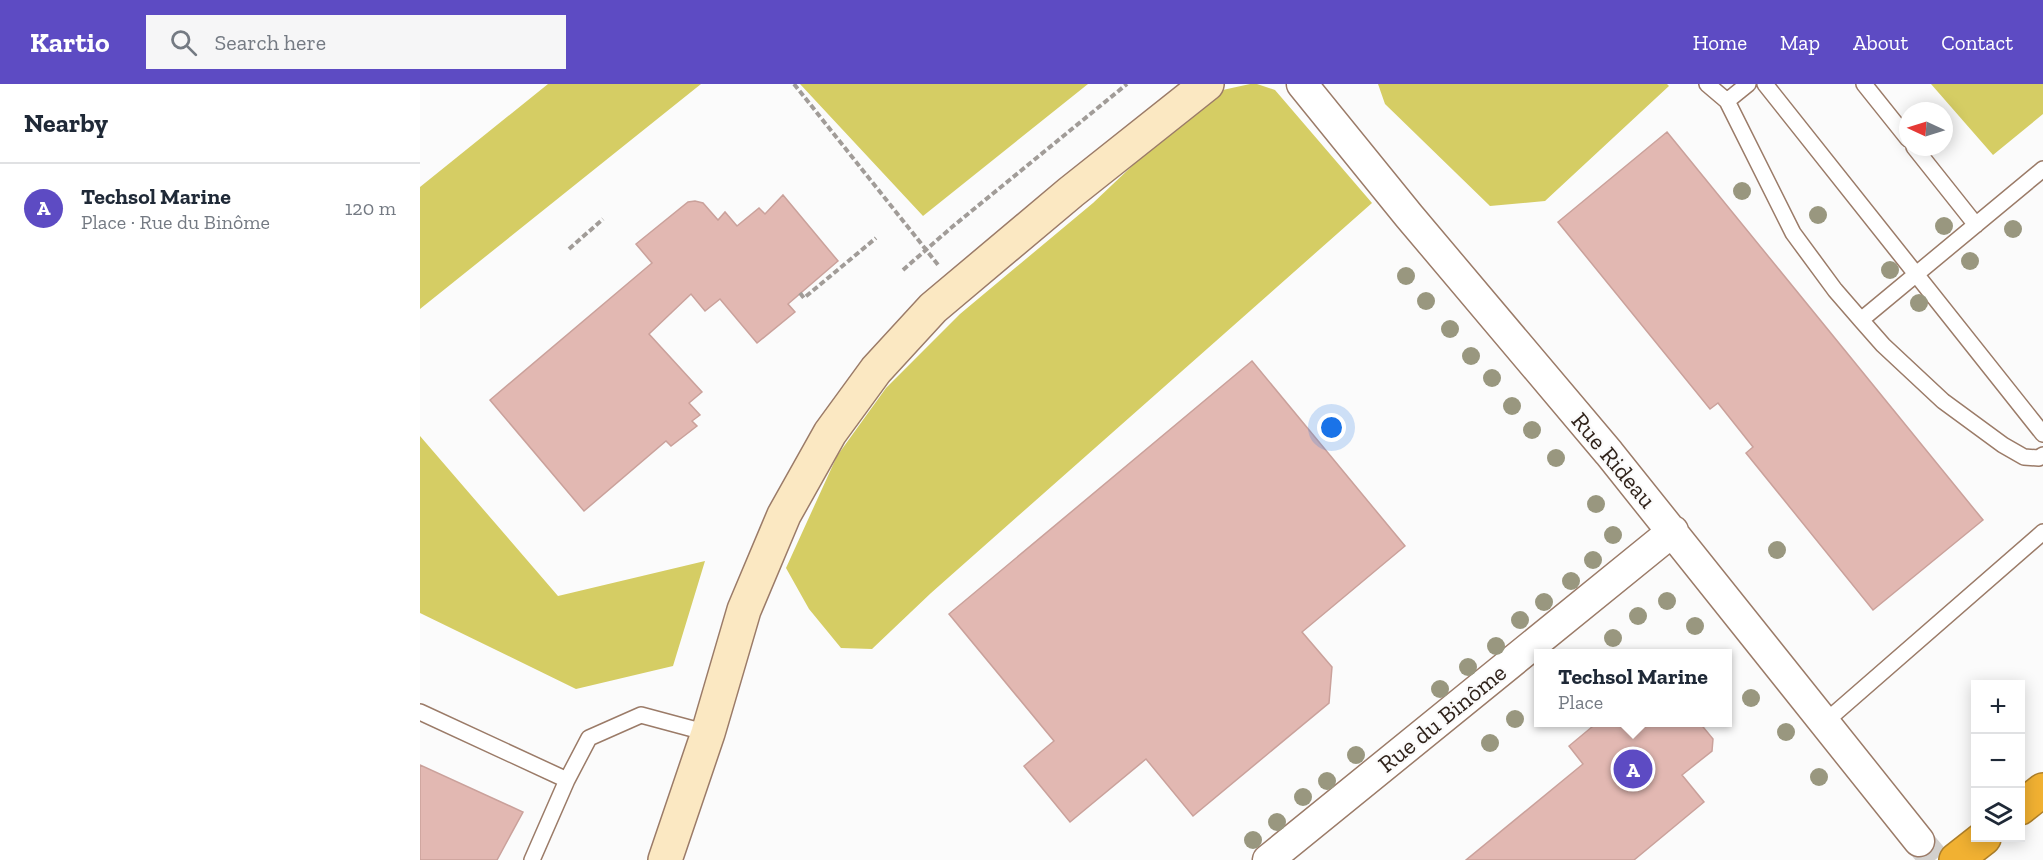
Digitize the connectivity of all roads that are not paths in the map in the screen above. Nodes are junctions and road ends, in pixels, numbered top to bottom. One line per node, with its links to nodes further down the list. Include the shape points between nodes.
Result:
1 (1207, 84): 20 (street, via 957,286 876,370 830,433 784,515 744,610)
2 (1302, 84): 16 (street, Rue Rideau)
3 (1707, 84): 7 (lane)
4 (1748, 84): 7 (lane)
5 (1765, 84): 12 (lane)
6 (1864, 84): 8 (lane)
7 (1727, 101): 13 (lane, via 1793,233)
8 (1899, 129)
9 (1921, 156): 11 (lane)
10 (2043, 168): 11 (lane)
11 (1976, 225): 12 (lane)
12 (1915, 273): 13 (lane); 14 (lane)
13 (1861, 320): 15 (lane, via 1943,401 2024,457)
14 (2043, 434)
15 (2043, 455)
16 (1673, 531): 19 (street, Rue Rideau); 29 (street, Rue du Binôme)
17 (2043, 532): 19 (lane)
18 (420, 712): 21 (lane)
19 (1825, 722): 24 (street, Rue Rideau)
20 (708, 733): 21 (lane, via 642,715 589,738); 27 (street); 28 (street)
21 (567, 780): 26 (lane)
22 (2043, 790): 23 (highway)
23 (2025, 804)
24 (1919, 841)
25 (1978, 842): 30 (highway)
26 (532, 860)
27 (666, 860)
28 (679, 860)
29 (1268, 860)
30 (1956, 860)

